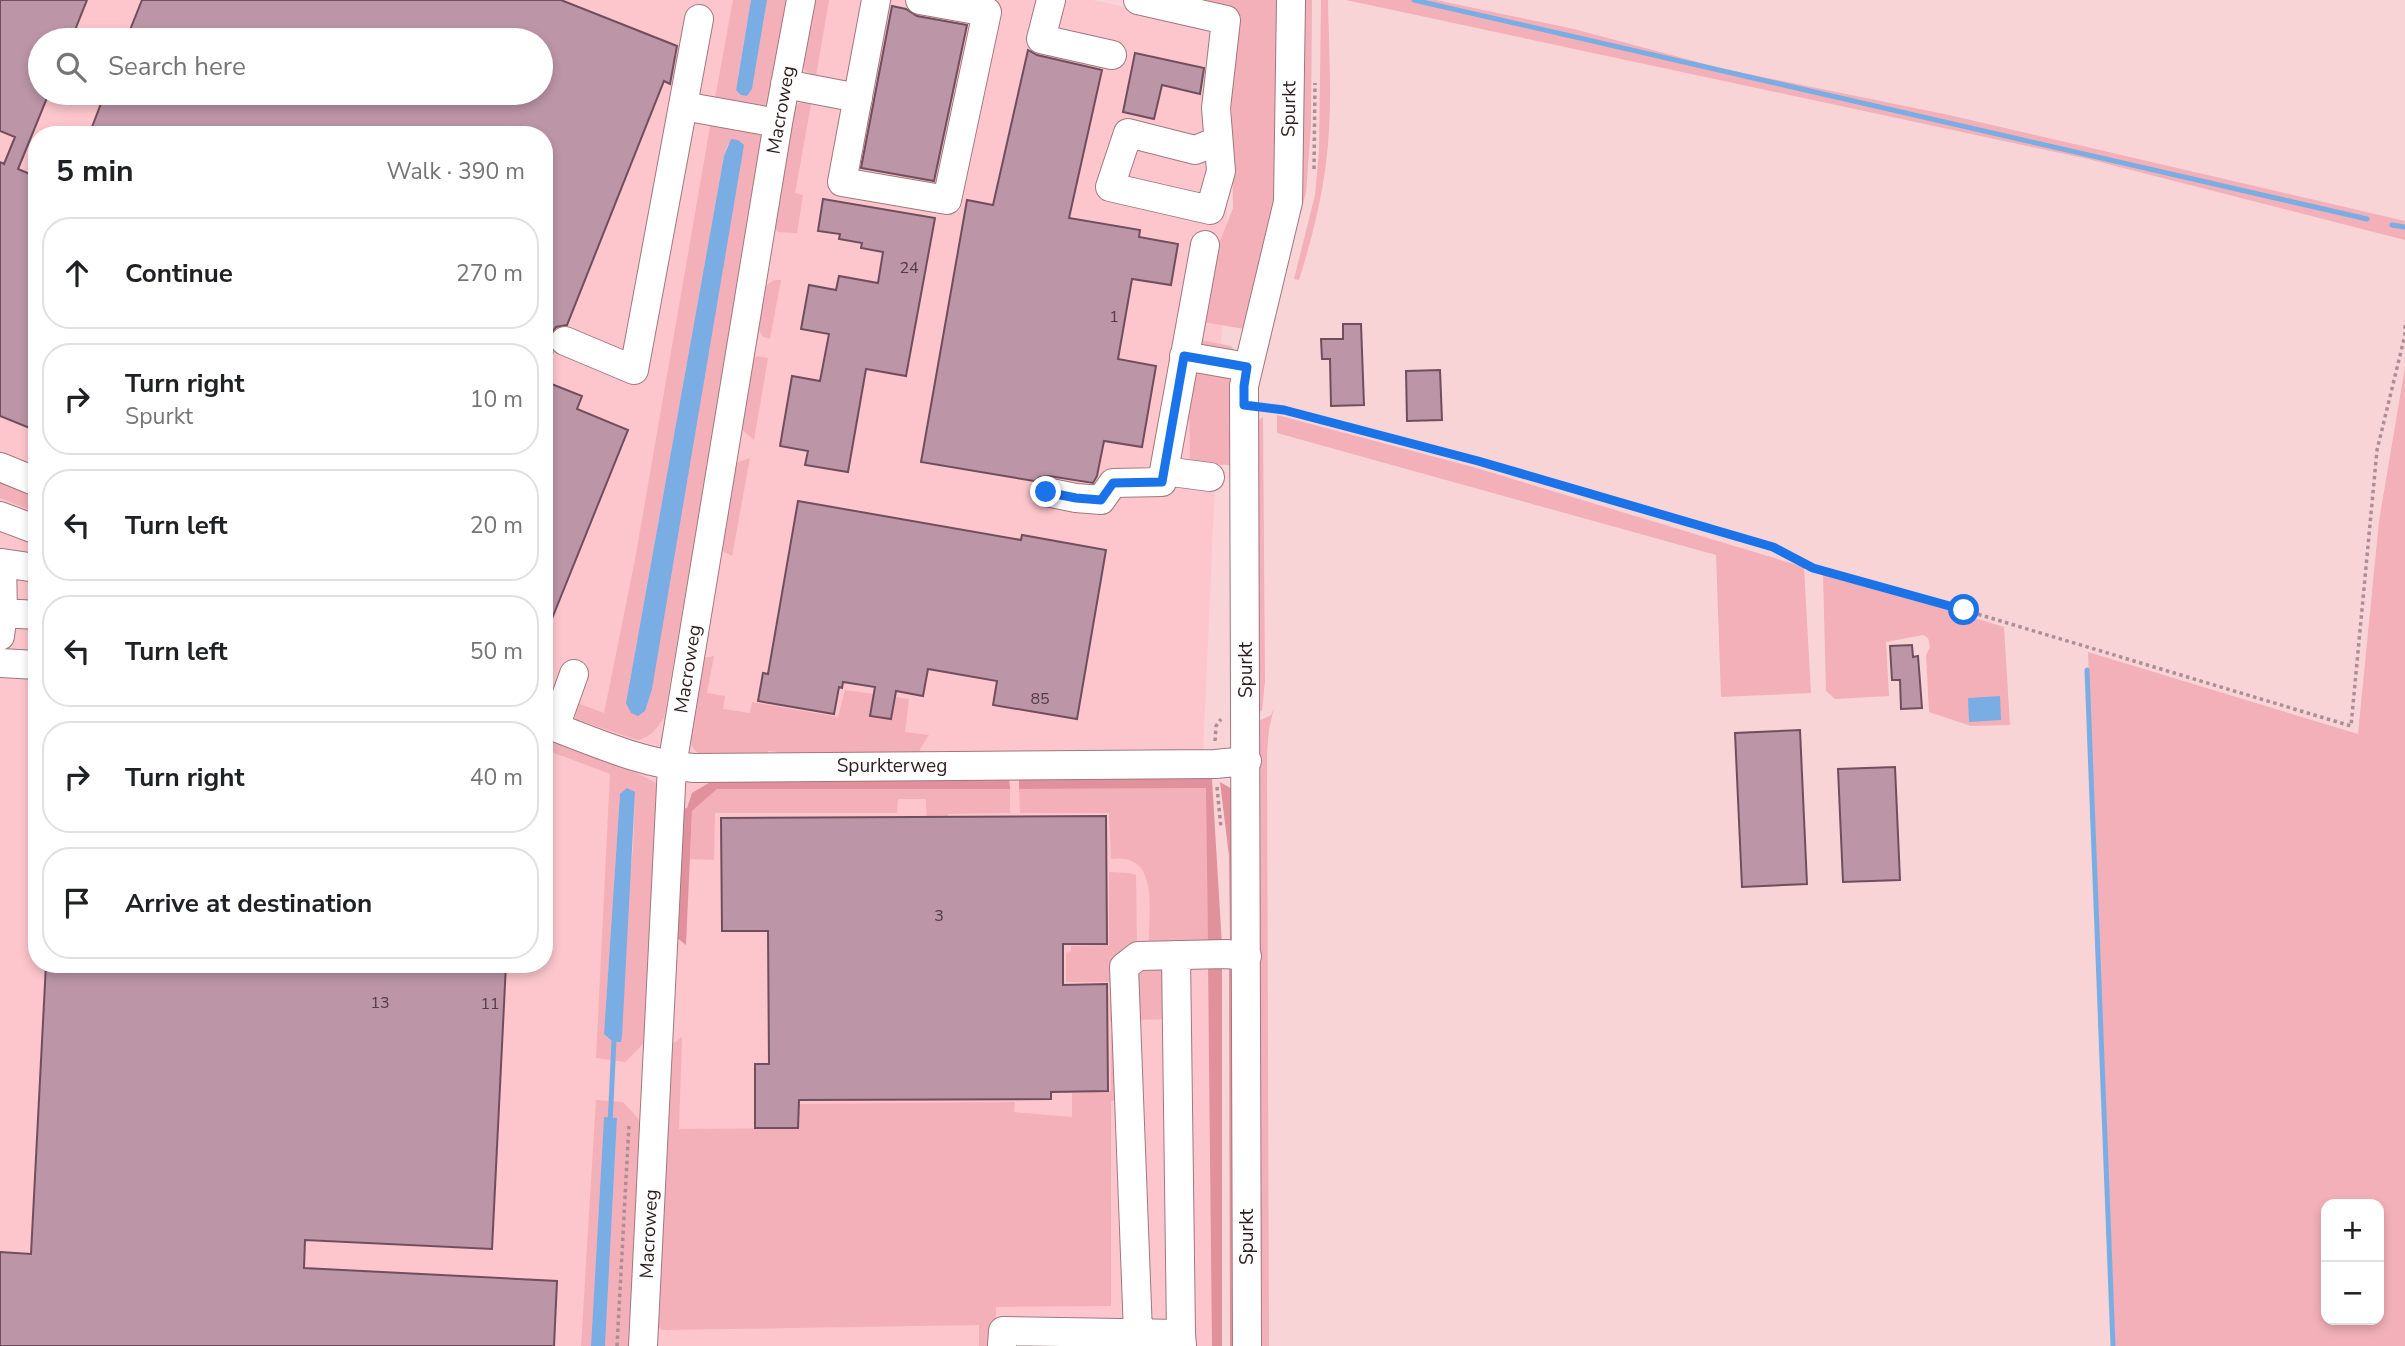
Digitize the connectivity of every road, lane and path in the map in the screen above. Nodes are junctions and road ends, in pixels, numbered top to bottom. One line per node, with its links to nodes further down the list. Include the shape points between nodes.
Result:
1 (801, 0): 10 (street, Macroweg)
2 (876, 0): 11 (street)
3 (920, 0): 7 (street)
4 (1051, 0): 9 (street, via 1041,39)
5 (1138, 0): 14 (street, via 1226,20 1216,108)
6 (1291, 0): 19 (street, Spurkt, via 1288,202)
7 (976, 5): 11 (street, via 987,12 947,200 842,182)
8 (699, 19): 12 (street)
9 (1112, 55)
10 (785, 84): 11 (street); 13 (street, Macroweg)
11 (858, 98)
12 (684, 106): 13 (street); 17 (street, via 634,370)
13 (778, 123): 37 (street, Macroweg)
14 (1218, 141)
15 (1205, 245): 18 (street)
16 (2405, 323): 20 (path, via 2377,450 2351,726 1813,568 1773,547 1491,465 1284,410)
17 (565, 341)
18 (1184, 356): 19 (street); 22 (street)
19 (1247, 367): 20 (street, Spurkt)
20 (1244, 405): 36 (street, Spurkt)
21 (0, 467): 24 (street)
22 (1164, 471): 23 (street); 25 (street, via 1162,482 1113,483 1101,500)
23 (1210, 477)
24 (28, 478)
25 (1046, 492)
26 (0, 516): 27 (street)
27 (28, 527)
28 (28, 567): 30 (street, via 2,563)
29 (28, 617): 30 (street)
30 (1, 624)
31 (0, 663): 32 (street)
32 (28, 665)
33 (574, 674): 34 (street)
34 (553, 719)
35 (553, 726): 37 (street, Spurkterweg)
36 (1247, 761): 37 (street, Spurkterweg); 39 (street, Spurkt)
37 (672, 766): 44 (street, Macroweg)
38 (1176, 955): 39 (street); 41 (street, via 1139,956 1124,967); 42 (street)
39 (1247, 956): 46 (street, Spurkt)
40 (630, 1113): 43 (path)
41 (1138, 1334): 42 (street); 45 (street, via 1003,1331)
42 (1182, 1340)
43 (617, 1346)
44 (643, 1346)
45 (1002, 1346)
46 (1247, 1346)

